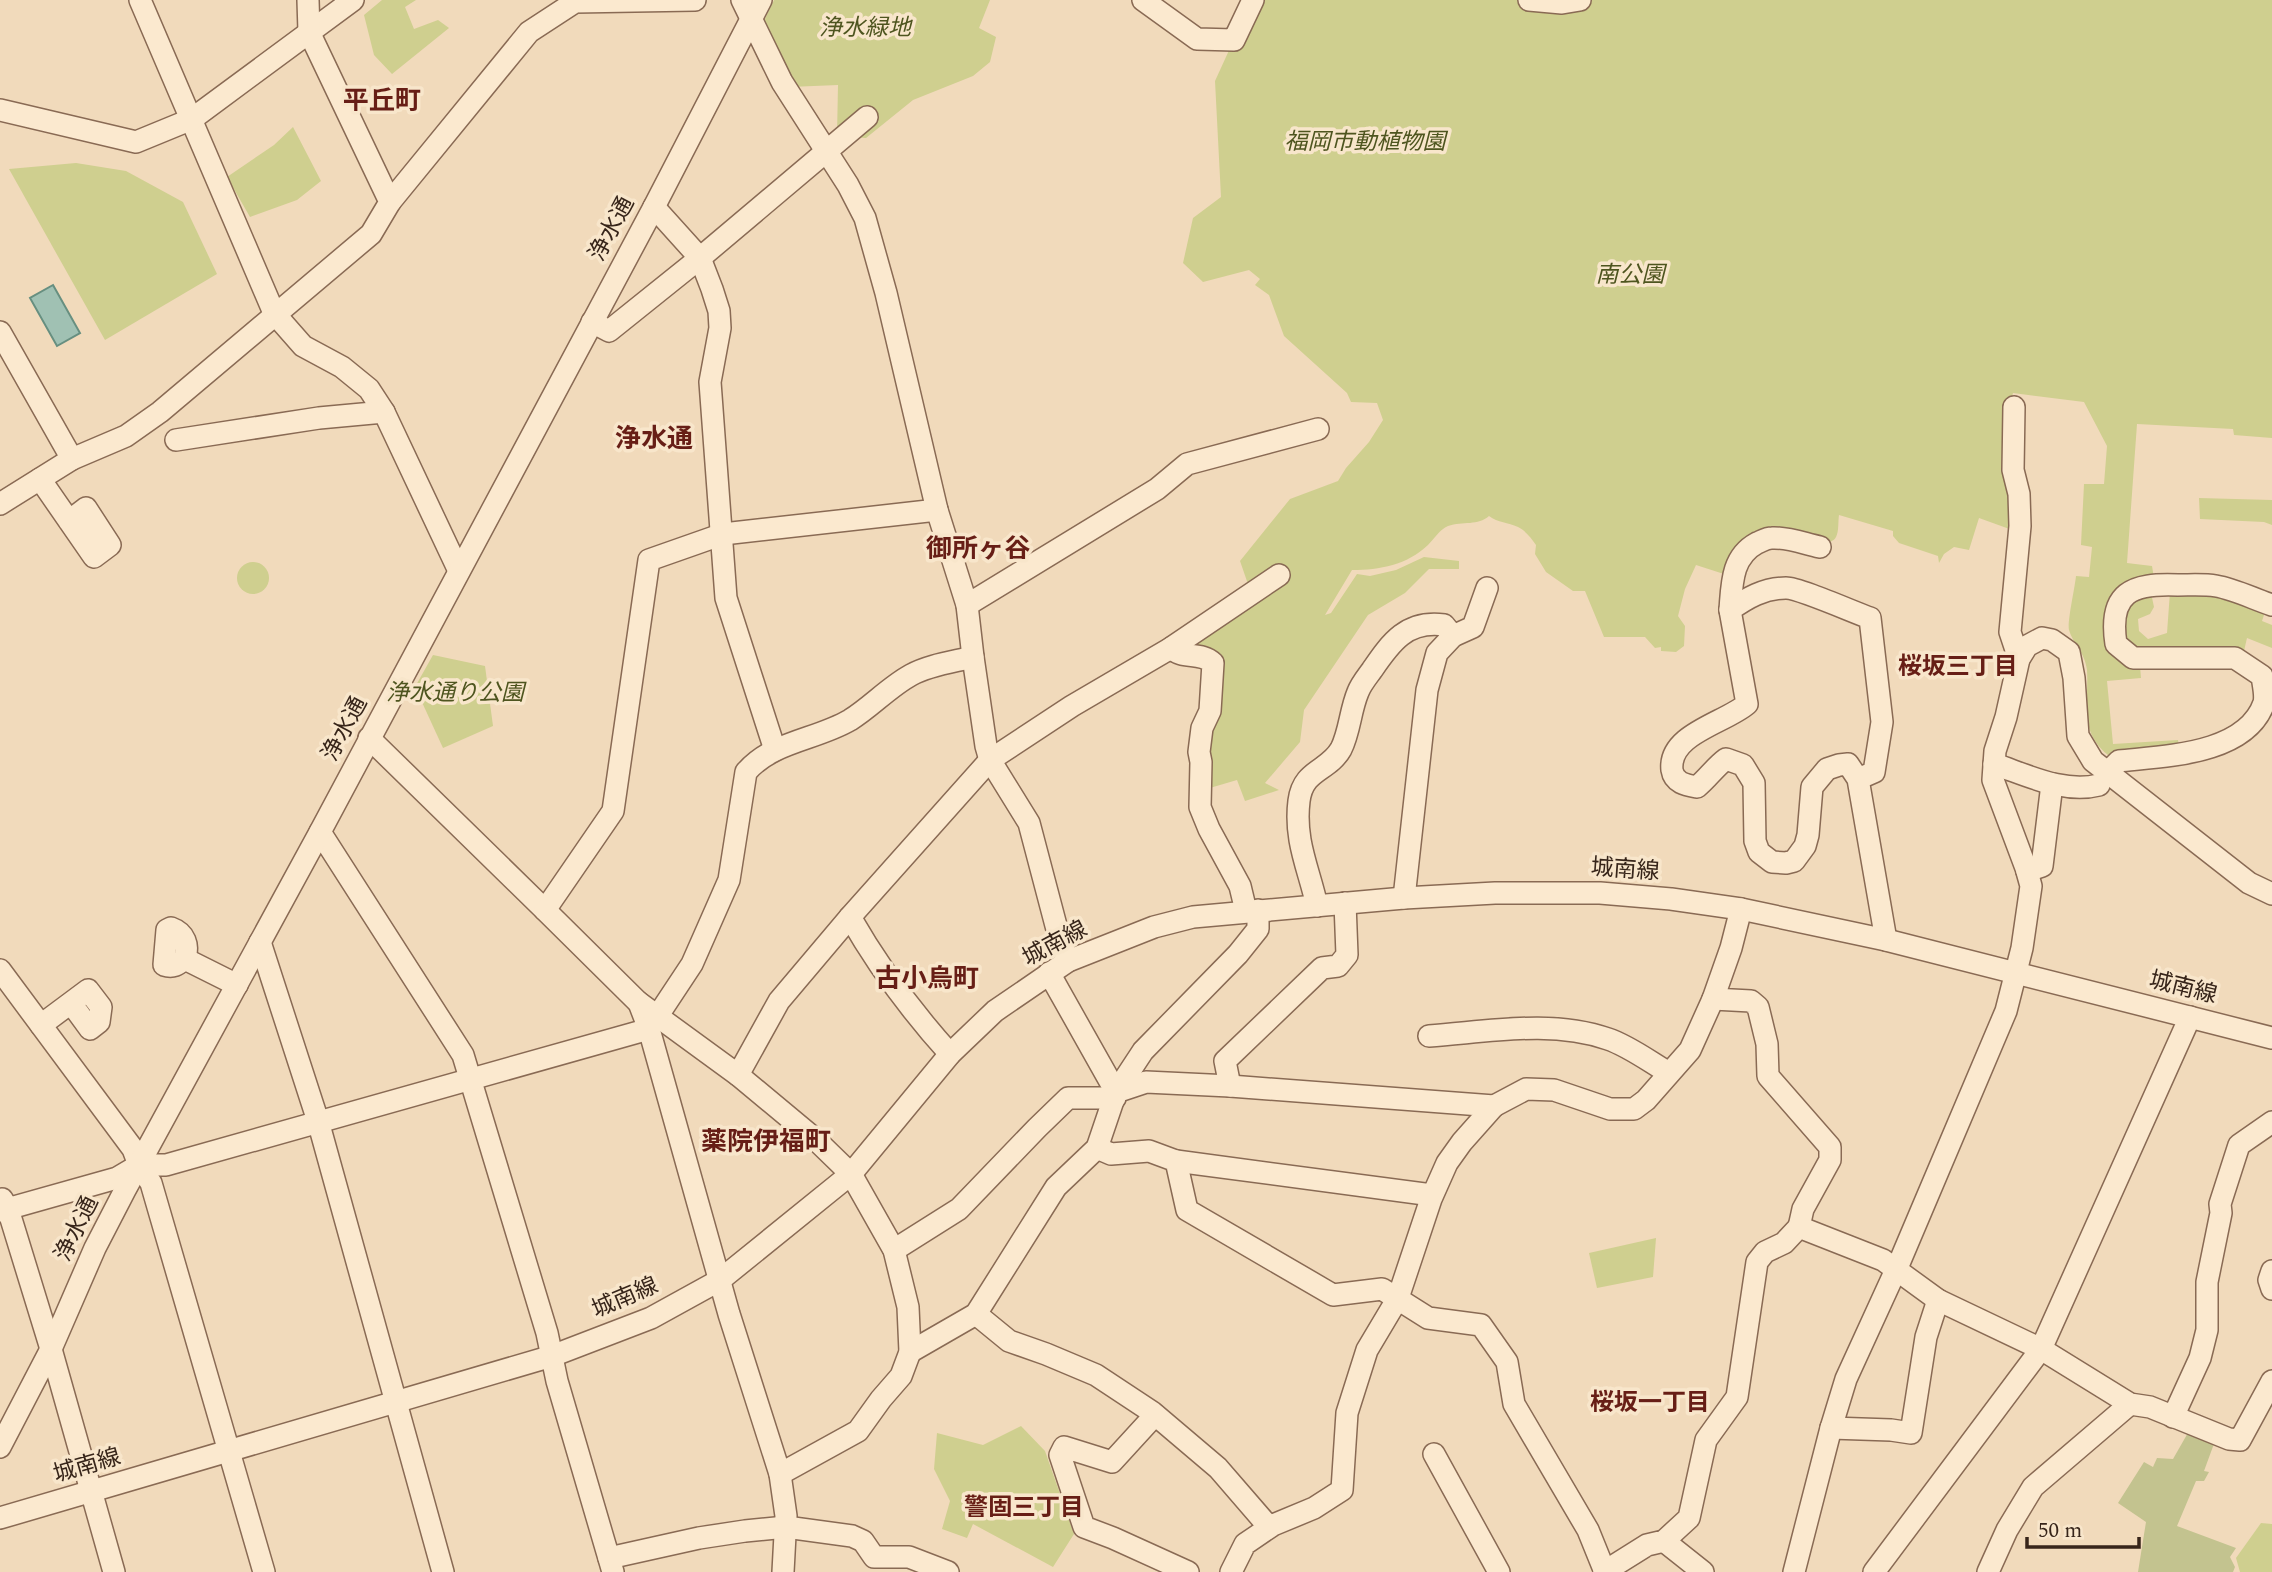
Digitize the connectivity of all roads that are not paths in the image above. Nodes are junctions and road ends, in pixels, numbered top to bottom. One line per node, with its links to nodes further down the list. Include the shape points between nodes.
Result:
1 (140, 0): 14 (street)
2 (308, 0): 11 (street)
3 (353, 0): 11 (street)
4 (695, 0): 9 (street)
5 (1143, 0): 6 (street, via 1196,38 1234,40)
6 (1253, 0)
7 (1529, 0): 8 (street)
8 (1580, 0)
9 (574, 1): 16 (street, via 529,32)
10 (752, 6): 15 (street, via 782,82); 17 (street, 浄水通)
11 (309, 32): 14 (street); 16 (street)
12 (0, 110): 14 (street, via 136,142)
13 (867, 117): 15 (street)
14 (192, 119): 19 (street)
15 (826, 152): 18 (street); 29 (street, via 865,218)
16 (390, 202): 19 (street, via 371,234)
17 (654, 207): 18 (street); 20 (street, 浄水通)
18 (700, 258): 20 (street, via 609,331); 31 (street, via 719,311 718,348 710,382)
19 (274, 313): 23 (street, via 303,346 342,367 369,389); 26 (street, via 160,412 126,436)
20 (592, 322): 33 (street, 浄水通)
21 (0, 332): 26 (street)
22 (2014, 407): 42 (street, via 2013,470 2020,526 2010,632)
23 (384, 412): 25 (street); 33 (street)
24 (1318, 429): 36 (street, via 1187,464 1157,489)
25 (176, 440)
26 (72, 459): 27 (street)
27 (40, 479): 28 (street); 30 (street)
28 (0, 504)
29 (937, 510): 31 (street); 36 (street)
30 (69, 521)
31 (723, 534): 44 (street, via 726,598); 57 (street, via 649,560 613,811)
32 (1820, 547): 38 (street, via 1768,538 1751,547 1732,575)
33 (460, 571): 43 (street, 浄水通)
34 (1279, 575): 40 (street)
35 (1487, 588): 39 (street, via 1473,626)
36 (967, 605): 41 (street)
37 (2272, 605): 48 (street, via 2218,586 2158,584 2128,592 2116,607 2113,626 2116,644 2133,658 2235,658 2262,676 2265,701 2252,723 2230,741 2171,756 2119,761)
38 (1730, 610): 47 (street, via 1761,592 1788,587 1870,618 1882,722 1874,772); 47 (street, via 1747,704 1677,747 1673,775 1682,785 1697,787 1726,759 1743,765 1754,783 1759,852 1772,862 1786,863 1794,861 1804,846 1812,787 1827,769 1848,764)
39 (1452, 636): 53 (street, via 1437,653 1427,690); 55 (street, via 1444,625 1429,623 1401,634 1386,649 1359,690 1340,751 1304,785 1297,825)
40 (1171, 648): 45 (street); 58 (street, via 1177,654 1208,658 1213,663 1210,711 1199,752 1200,807)
41 (973, 657): 44 (street, via 911,675 849,720); 45 (street)
42 (2019, 659): 46 (street); 48 (street, via 2027,646 2042,638 2069,652 2078,736)
43 (369, 738): 50 (street, 浄水通); 57 (street)
44 (775, 750): 71 (street, via 746,772 729,880 692,964)
45 (990, 760): 59 (street); 63 (street, via 1029,823)
46 (1994, 764): 49 (street); 51 (street, via 1993,780)
47 (1858, 779): 60 (street)
48 (2103, 779): 49 (street, via 2091,787); 52 (street, via 2249,883)
49 (2052, 784): 51 (street, via 2042,866)
50 (320, 832): 61 (street, 浄水通); 78 (street, via 463,1055)
51 (2027, 871): 65 (street, via 2031,886)
52 (2272, 894)
53 (1404, 898): 54 (street, 城南線); 56 (street, 城南線, via 1600,893)
54 (1345, 903): 55 (street, 城南線); 79 (street, via 1347,955 1338,966 1322,968 1225,1061)
55 (1317, 906): 58 (street, 城南線)
56 (1741, 909): 60 (street, 城南線); 68 (street)
57 (545, 910): 71 (street)
58 (1252, 911): 63 (street, 城南線, via 1154,927); 80 (street, via 1258,929 1143,1051)
59 (850, 917): 75 (street, via 871,955); 77 (street, via 779,1001)
60 (1886, 940): 65 (street, 城南線)
61 (260, 942): 67 (street, 浄水通); 82 (street)
62 (185, 960): 67 (street)
63 (1069, 961): 66 (street, 城南線)
64 (0, 970): 72 (street)
65 (2015, 972): 70 (street, 城南線); 92 (street, via 2006,1011)
66 (1049, 973): 75 (street, 城南線, via 995,1011); 80 (street)
67 (237, 985): 86 (street, 浄水通)
68 (1713, 999): 76 (street, via 1690,1050); 90 (street, via 1751,1001 1758,1007 1769,1076 1830,1147 1830,1160 1803,1209)
69 (71, 1003): 72 (street)
70 (2190, 1017): 74 (street, 城南線); 100 (street)
71 (654, 1023): 77 (street); 78 (street); 94 (street)
72 (41, 1025): 86 (street)
73 (1429, 1036): 76 (street, via 1572,1029 1611,1040)
74 (2272, 1038)
75 (950, 1054): 87 (street, 城南線)
76 (1670, 1073): 81 (street, via 1634,1108 1610,1109 1540,1089 1527,1089)
77 (738, 1075): 87 (street)
78 (471, 1077): 82 (street); 102 (street)
79 (1230, 1086): 80 (street, via 1146,1083); 81 (street)
80 (1115, 1095): 84 (street); 91 (street, via 1068,1098 959,1209)
81 (1494, 1106): 88 (street, via 1447,1163)
82 (318, 1121): 86 (street, via 166,1165); 104 (street)
83 (2272, 1122): 107 (street, via 2239,1145 2220,1204 2207,1282 2207,1330 2200,1358)
84 (1097, 1148): 85 (street, via 1111,1154 1149,1151); 98 (street, via 1056,1187)
85 (1176, 1161): 88 (street); 96 (street, via 1187,1210 1332,1294 1382,1289)
86 (139, 1165): 89 (street, via 117,1178); 99 (street, 浄水通, via 95,1248); 110 (street, via 151,1182)
87 (851, 1174): 91 (street); 94 (street, 城南線)
88 (1432, 1195): 96 (street)
89 (3, 1205): 99 (street)
90 (1799, 1227): 92 (street); 117 (street, via 1756,1262 1737,1397 1706,1440 1689,1518)
91 (894, 1250): 101 (street, via 908,1307)
92 (1896, 1269): 97 (street); 108 (street, via 1846,1378)
93 (2272, 1271): 95 (street)
94 (720, 1280): 102 (street, 城南線, via 652,1318); 112 (street)
95 (2272, 1289)
96 (1398, 1298): 116 (street, via 1367,1350 1347,1413 1342,1490); 127 (street, via 1428,1318 1481,1325 1507,1362 1514,1404 1588,1530)
97 (1938, 1300): 100 (street); 108 (street, via 1926,1337 1911,1433)
98 (976, 1314): 101 (street); 106 (street, via 1009,1341 1096,1376)
99 (51, 1349): 109 (street, 浄水通); 113 (street)
100 (2042, 1349): 105 (street); 130 (street)
101 (910, 1352): 112 (street, via 901,1376 858,1431)
102 (552, 1356): 104 (street, 城南線); 118 (street)
103 (2272, 1381): 107 (street, via 2240,1440)
104 (396, 1401): 110 (street, 城南線); 121 (street)
105 (2130, 1404): 107 (street); 131 (street, via 2033,1486)
106 (1155, 1415): 116 (street, via 1218,1468); 124 (street, via 1112,1462 1064,1447 1060,1455 1084,1527)
107 (2173, 1417)
108 (1831, 1428): 129 (street)
109 (0, 1447)
110 (229, 1451): 113 (street, 城南線); 120 (street)
111 (1434, 1454): 126 (street)
112 (780, 1474): 115 (street)
113 (91, 1492): 114 (street, 城南線); 119 (street)
114 (0, 1518)
115 (786, 1527): 118 (street, via 699,1538); 122 (street); 123 (street, via 852,1536 863,1541 874,1557 909,1557)
116 (1269, 1527): 125 (street, via 1245,1544)
117 (1664, 1541): 127 (street, via 1647,1545); 128 (street)
118 (611, 1565)
119 (114, 1572)
120 (264, 1572)
121 (443, 1572)
122 (783, 1572)
123 (948, 1572)
124 (1188, 1572)
125 (1231, 1572)
126 (1499, 1572)
127 (1605, 1572)
128 (1703, 1572)
129 (1794, 1572)
130 (1874, 1572)
131 (1988, 1572)

